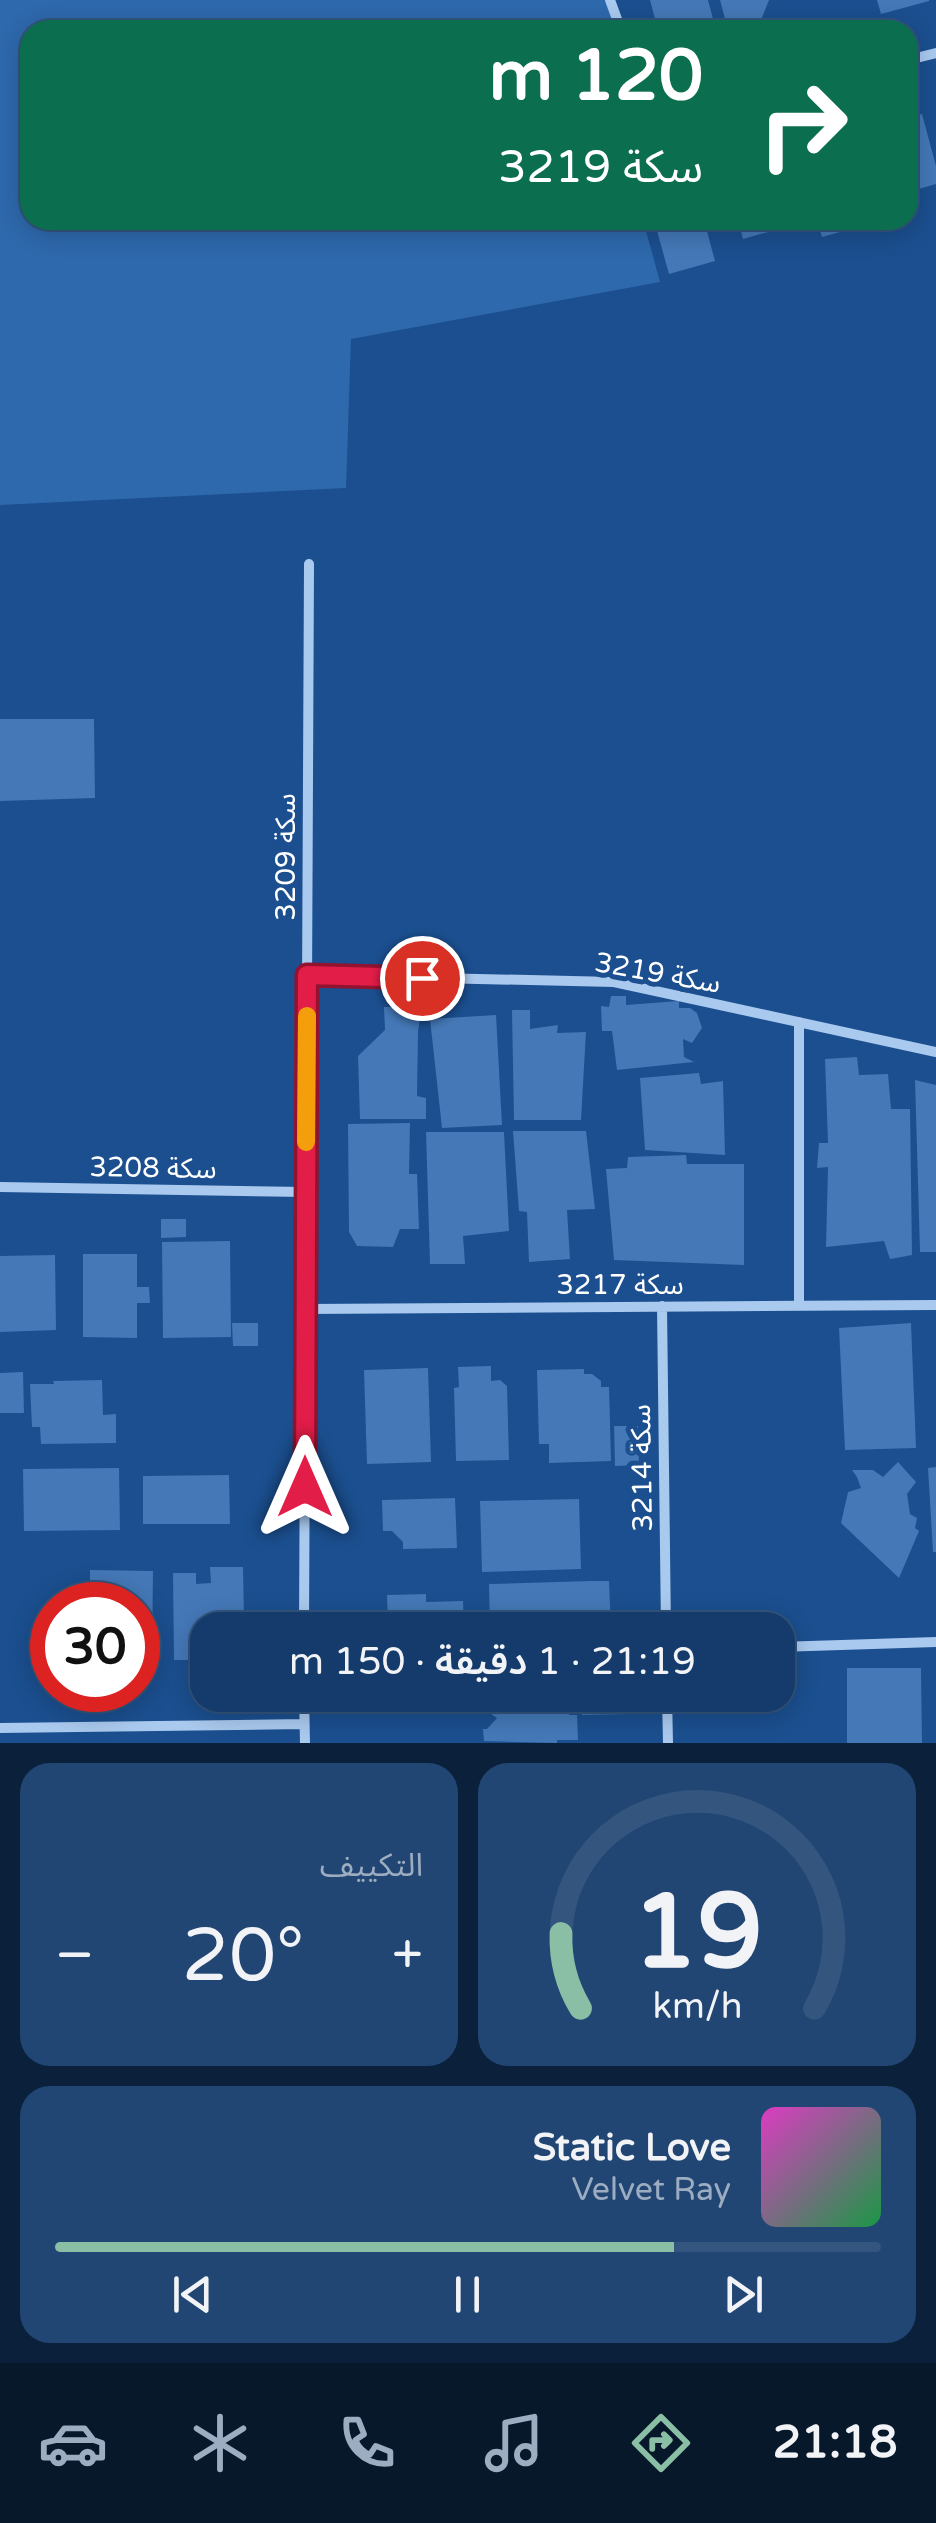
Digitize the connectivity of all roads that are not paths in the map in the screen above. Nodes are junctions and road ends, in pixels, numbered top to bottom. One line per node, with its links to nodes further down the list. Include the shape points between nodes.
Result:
1 (309, 564): 2 (street, سكة 3209)
2 (307, 975): 3 (street, سكة 3219, via 614,982); 6 (street, سكة 3209)
3 (799, 1022): 4 (street, سكة 3219); 9 (street)
4 (936, 1052)
5 (0, 1187): 6 (street, سكة 3208)
6 (306, 1192): 10 (street, سكة 3209)
7 (936, 1305): 9 (street, سكة 3217)
8 (662, 1306): 9 (street, سكة 3217); 10 (street, سكة 3217); 12 (street, سكة 3214)
9 (799, 1306)
10 (305, 1308): 11 (street, سكة 3209)
11 (304, 1612)
12 (666, 1612)
13 (936, 1642): 14 (street)
14 (795, 1646)
15 (304, 1712): 17 (street)
16 (667, 1712): 20 (street)
17 (304, 1724): 18 (street); 19 (street)
18 (0, 1728)
19 (305, 1743)
20 (668, 1743)

